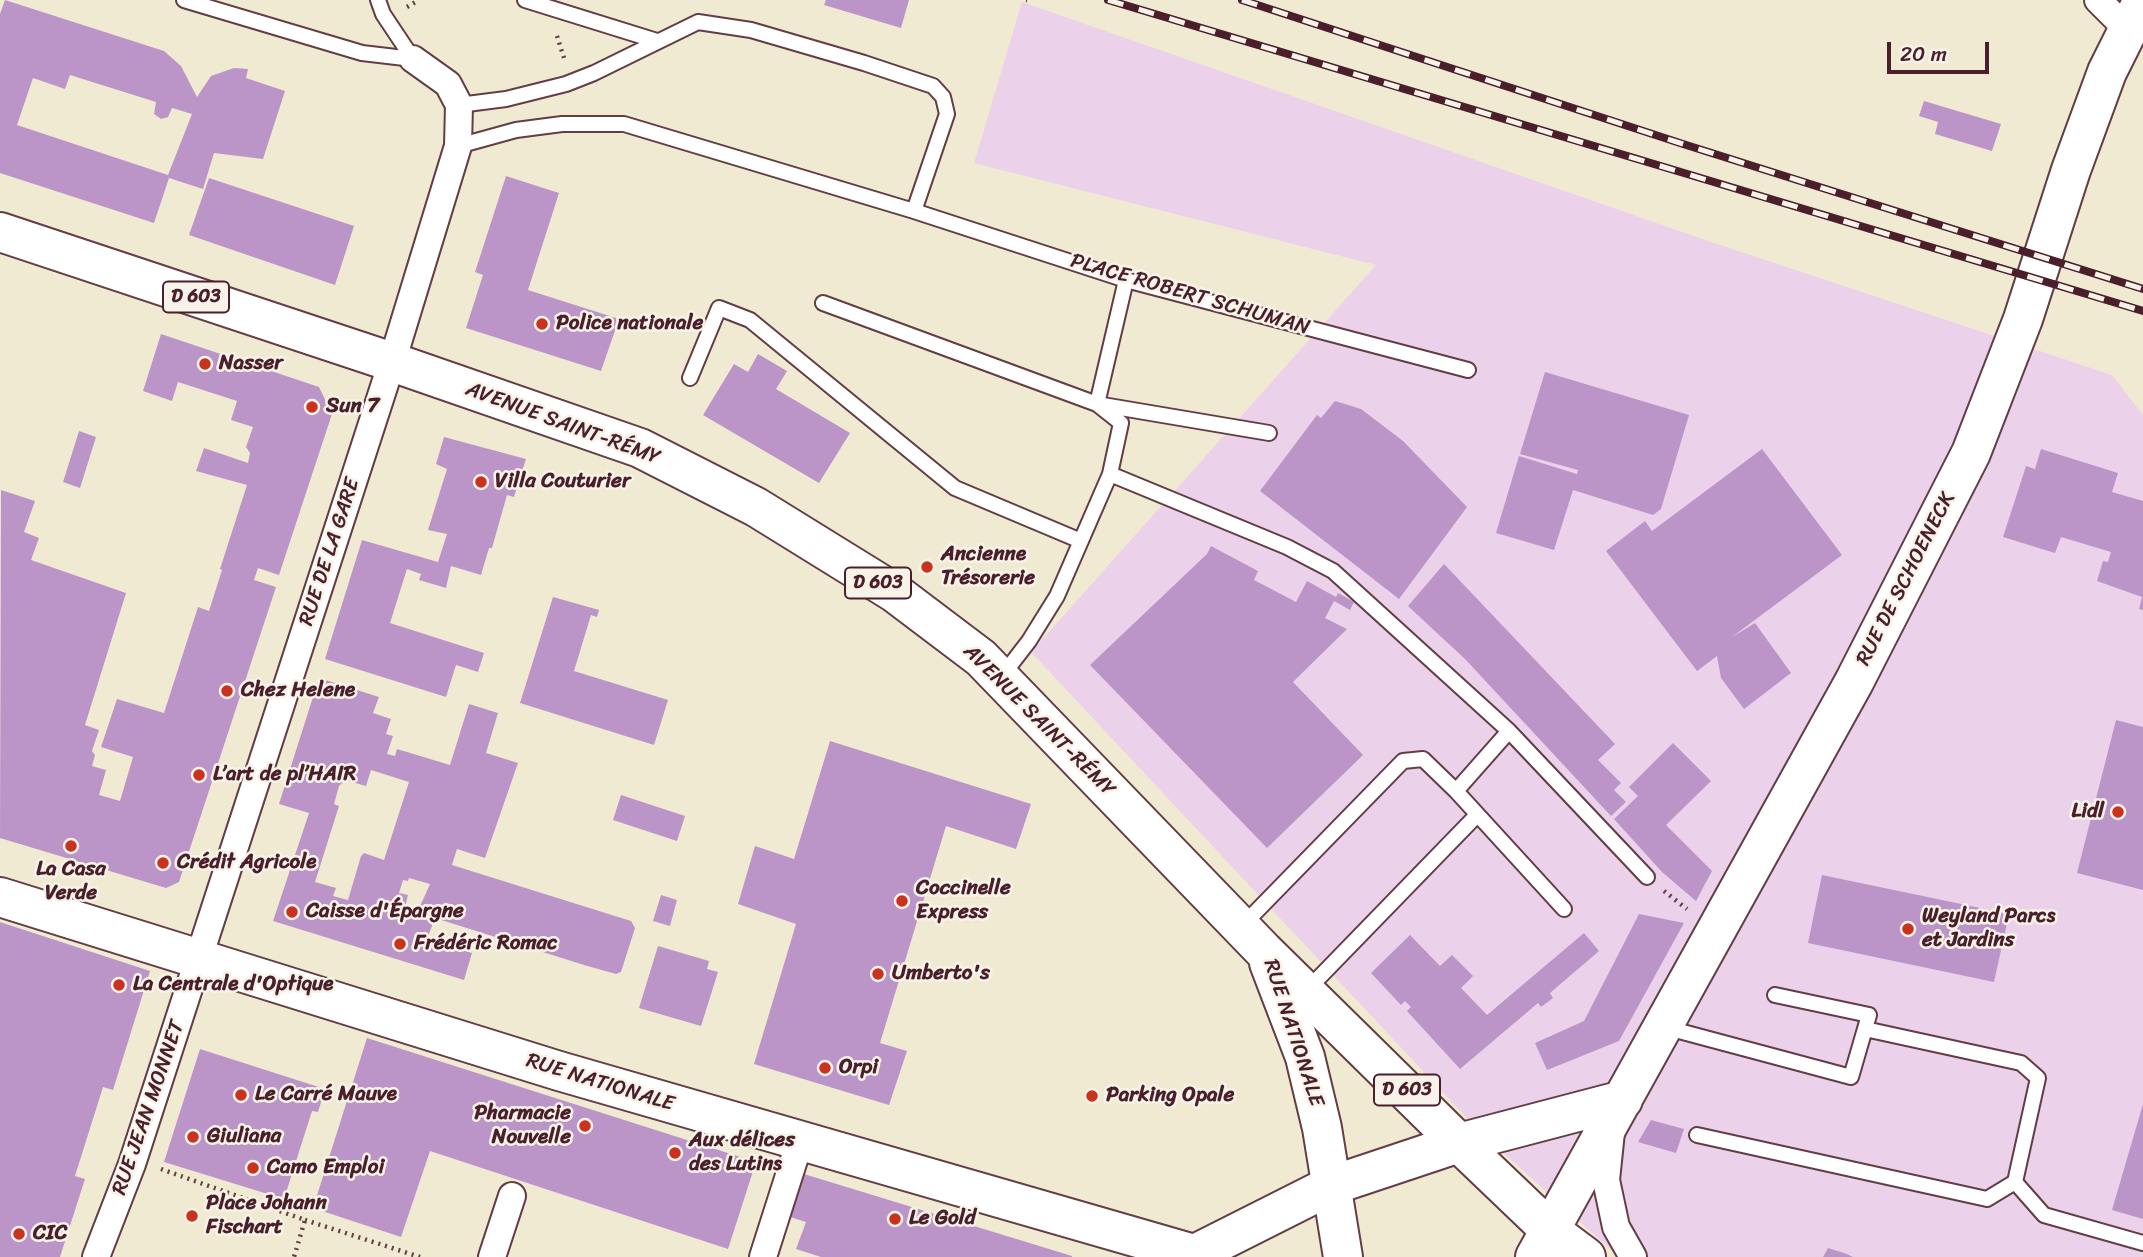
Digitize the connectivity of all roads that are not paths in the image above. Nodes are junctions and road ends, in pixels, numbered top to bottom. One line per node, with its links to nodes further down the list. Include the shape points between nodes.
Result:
1 (184, 0): 7 (lane, via 362,53)
2 (378, 0): 7 (lane)
3 (525, 0): 6 (lane)
4 (2098, 0): 5 (street)
5 (2138, 15): 32 (main road, RUE DE SCHOENECK, via 2108,72 2023,319 1970,453 1854,682)
6 (657, 41): 8 (lane, via 594,73 546,90); 10 (lane, via 698,22 751,30 933,86 943,97 947,114)
7 (413, 59): 8 (street, via 448,84)
8 (459, 105): 9 (street)
9 (457, 146): 10 (lane, PLACE ROBERT SCHUMAN, via 516,130 624,124); 14 (street, RUE DE LA GARE)
10 (914, 211): 12 (lane, PLACE ROBERT SCHUMAN)
11 (0, 232): 14 (main road, AVENUE SAINT-RÉMY / D 603)
12 (1126, 280): 15 (lane, PLACE ROBERT SCHUMAN); 17 (lane)
13 (823, 303): 17 (lane)
14 (393, 362): 21 (main road, AVENUE SAINT-RÉMY / D 603, via 640,448 756,508 895,593 981,658); 29 (street, RUE DE LA GARE)
15 (1468, 370)
16 (691, 378): 20 (lane, via 719,308 750,320 955,488)
17 (1097, 404): 18 (lane); 19 (lane, via 1121,423)
18 (1269, 433)
19 (1110, 474): 20 (lane); 22 (lane, via 1334,571)
20 (1081, 541): 21 (lane, via 1057,596)
21 (1000, 678): 28 (main road, AVENUE SAINT-RÉMY / D 603)
22 (1509, 731): 23 (lane); 25 (lane)
23 (1456, 791): 24 (lane); 28 (lane, via 1423,759 1403,761)
24 (1477, 815): 27 (lane); 30 (lane)
25 (1647, 877)
26 (0, 897): 29 (main road, RUE NATIONALE)
27 (1564, 908)
28 (1253, 939): 30 (main road, RUE NATIONALE / D 603); 39 (main road, RUE NATIONALE / D 603, via 1305,1057)
29 (199, 957): 36 (main road, RUE NATIONALE, via 559,1071); 44 (street, RUE JEAN MONNET, via 134,1159)
30 (1306, 991): 37 (main road, RUE NATIONALE / D 603)
31 (1774, 995): 33 (lane, via 1869,1015)
32 (1662, 1027): 33 (lane, via 1851,1077); 34 (main road, RUE DE SCHOENECK)
33 (1865, 1030): 38 (lane, via 2021,1063 2038,1078)
34 (1618, 1108): 37 (main road); 41 (main road); 49 (street, RUE DE SCHOENECK, via 1606,1180 1616,1227)
35 (1696, 1135): 38 (lane, via 1987,1199)
36 (800, 1141): 43 (main road, RUE NATIONALE); 46 (street)
37 (1459, 1143): 39 (main road); 41 (main road, RUE NATIONALE / D 603)
38 (2015, 1182): 42 (lane, via 2044,1215)
39 (1330, 1186): 43 (main road); 47 (main road, RUE NATIONALE / D 603)
40 (512, 1196): 45 (street)
41 (1543, 1243): 48 (main road, RUE NATIONALE / D 603)
42 (2143, 1243)
43 (1198, 1256)
44 (96, 1257)
45 (492, 1257)
46 (763, 1257)
47 (1343, 1257)
48 (1586, 1257)
49 (1633, 1257)

